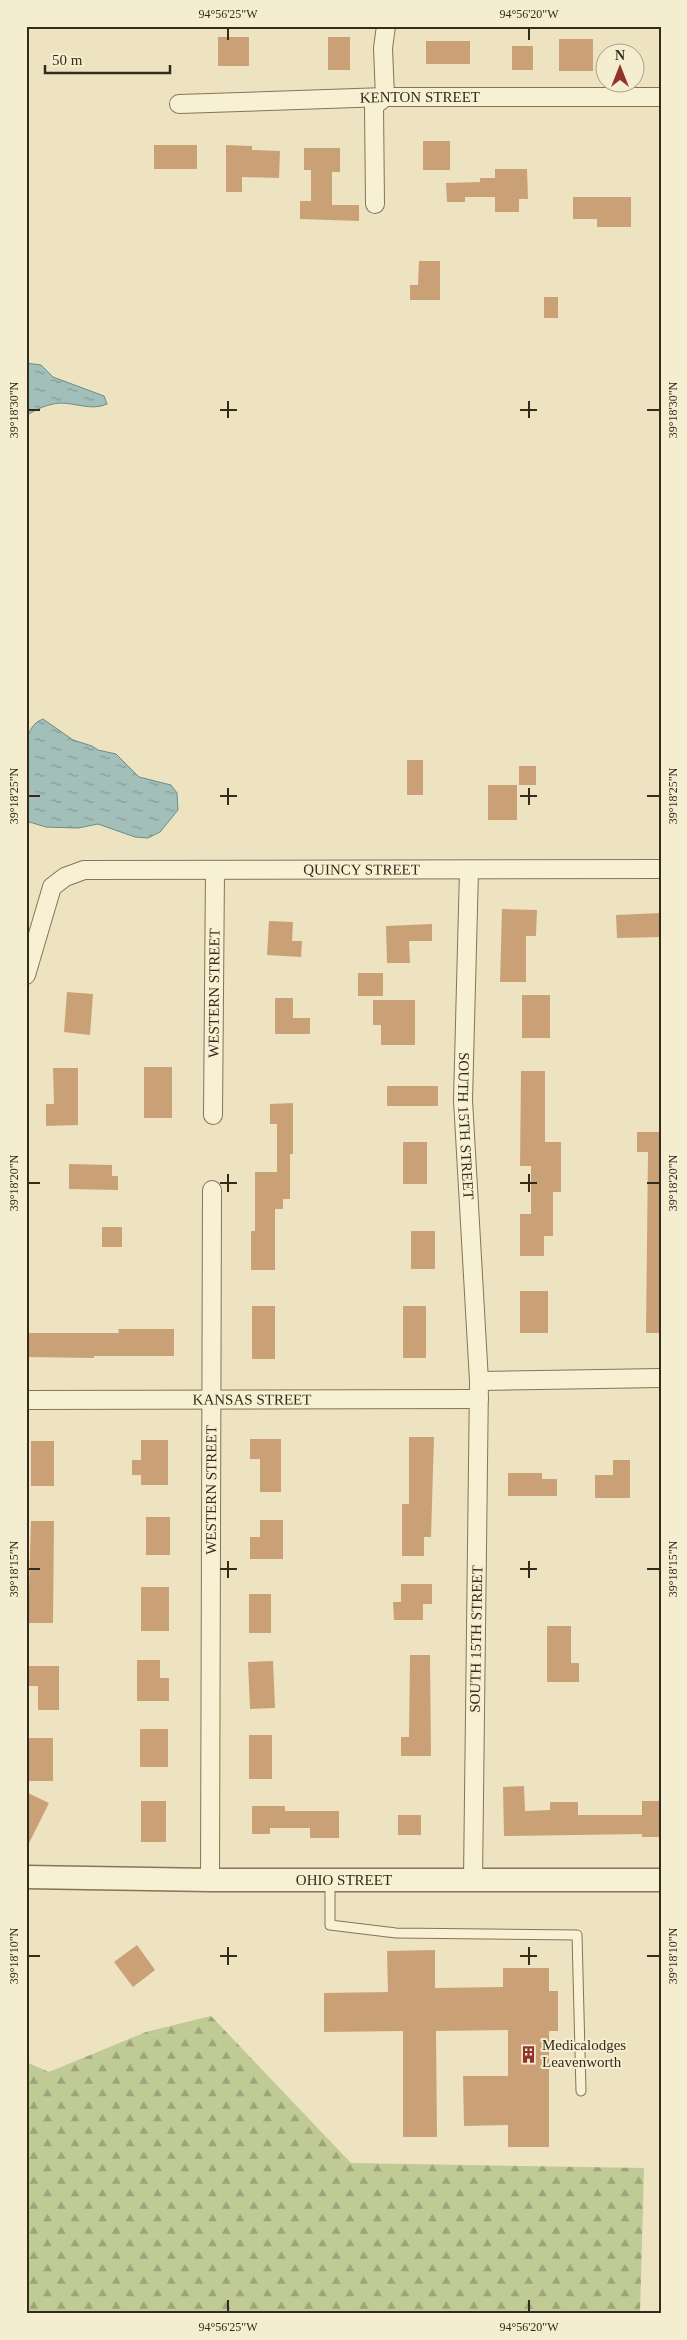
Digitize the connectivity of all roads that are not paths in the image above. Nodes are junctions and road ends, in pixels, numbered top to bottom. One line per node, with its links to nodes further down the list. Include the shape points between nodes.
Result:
1 (386, 26): 2 (street, via 383,48)
2 (385, 97): 3 (street, KENTON STREET); 4 (street, KENTON STREET); 5 (street, via 374,106)
3 (661, 97)
4 (179, 104)
5 (374, 204)
6 (661, 869): 8 (street, QUINCY STREET)
7 (215, 870): 8 (street, QUINCY STREET); 9 (street, QUINCY STREET, via 84,870 65,876 52,887); 10 (street, WESTERN STREET)
8 (469, 870): 13 (street, SOUTH 15TH STREET, via 463,1100)
9 (26, 975)
10 (212, 1115)
11 (212, 1190): 15 (street, WESTERN STREET)
12 (661, 1378): 13 (street, KANSAS STREET)
13 (479, 1390): 15 (street, KANSAS STREET); 19 (street, SOUTH 15TH STREET)
14 (26, 1400): 15 (street, KANSAS STREET)
15 (210, 1400): 17 (street, WESTERN STREET)
16 (26, 1876): 17 (street, OHIO STREET)
17 (210, 1880): 18 (street, OHIO STREET)
18 (330, 1880): 19 (street, OHIO STREET); 21 (lane, via 330,1925 396,1933 577,1935)
19 (473, 1880): 20 (street, OHIO STREET)
20 (661, 1880)
21 (581, 2091)

